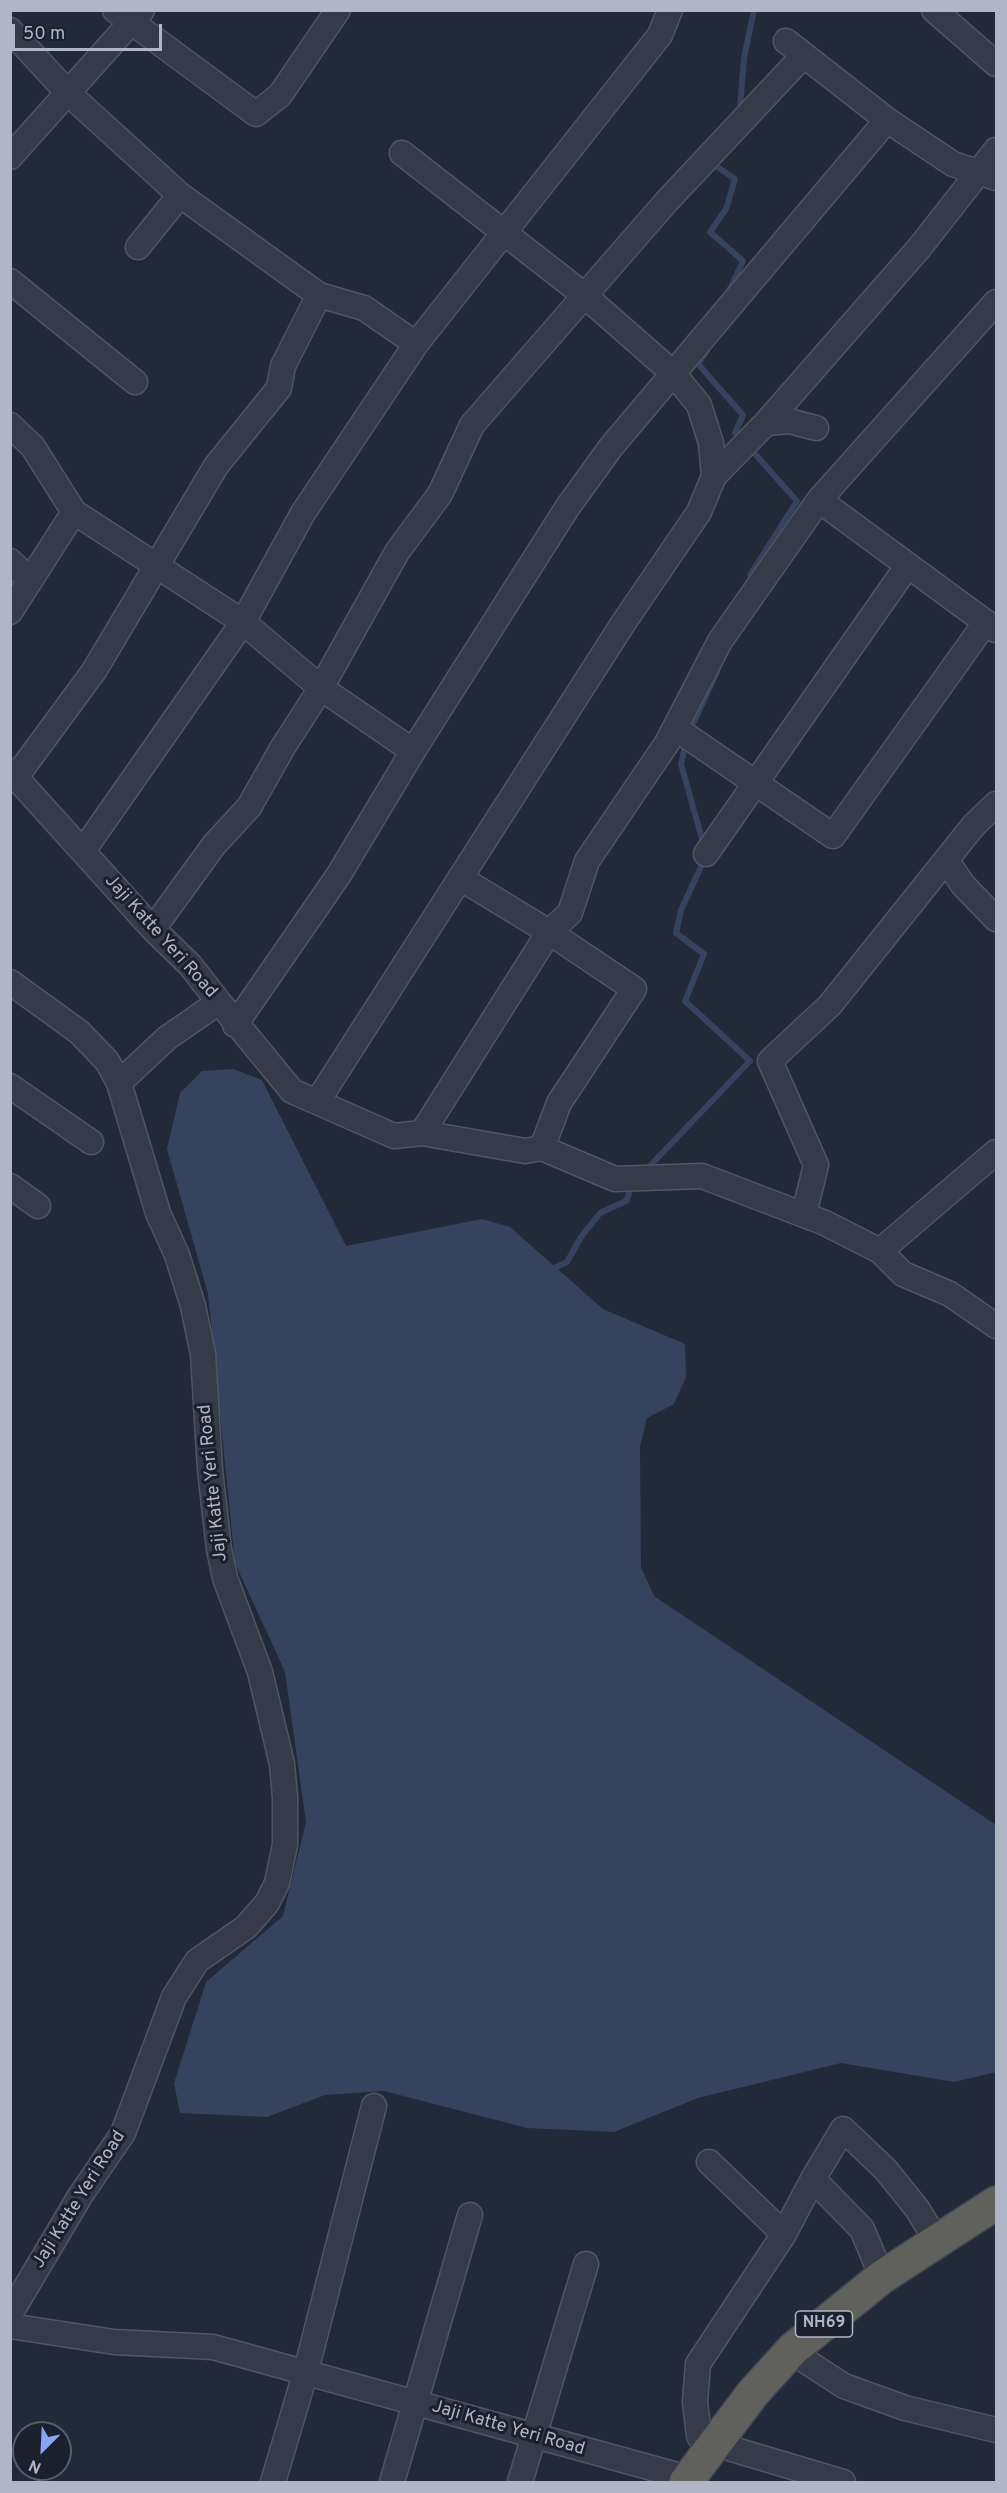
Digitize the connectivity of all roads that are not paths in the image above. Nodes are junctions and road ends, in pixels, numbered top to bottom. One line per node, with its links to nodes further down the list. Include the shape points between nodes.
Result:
1 (338, 10): 4 (street, via 280,95 256,114)
2 (670, 10): 14 (street, via 660,35)
3 (934, 10): 6 (street)
4 (129, 15): 7 (street)
5 (10, 30): 7 (street)
6 (996, 64)
7 (69, 94): 9 (street); 13 (street)
8 (887, 120): 12 (street, via 953,164); 18 (street, via 795,48); 21 (street)
9 (13, 150)
10 (996, 150): 12 (street)
11 (402, 153): 14 (street)
12 (988, 176): 23 (street, via 920,247)
13 (180, 195): 15 (street); 17 (street)
14 (505, 233): 18 (street); 20 (street)
15 (138, 247)
16 (10, 281): 22 (street)
17 (319, 295): 20 (street, via 364,309); 31 (street, via 283,366 279,388 216,466)
18 (584, 295): 21 (street); 36 (street, via 472,425 440,494 398,552)
19 (996, 302): 27 (street)
20 (416, 344): 34 (street, via 303,513)
21 (673, 373): 26 (street, via 699,405 711,443); 38 (street, via 611,447 567,508)
22 (135, 382)
23 (766, 423): 25 (street, via 789,421); 26 (street)
24 (10, 425): 28 (street, via 33,447)
25 (816, 428)
26 (714, 476): 45 (street, via 699,512)
27 (819, 500): 30 (street); 37 (street, via 720,641)
28 (74, 512): 31 (street); 32 (street)
29 (10, 561): 32 (street)
30 (908, 565): 35 (street); 40 (street)
31 (159, 567): 34 (street); 39 (street, via 94,670)
32 (29, 579): 33 (street)
33 (10, 612)
34 (243, 622): 36 (street); 42 (street)
35 (991, 626): 40 (street, via 832,836)
36 (321, 688): 38 (street); 47 (street, via 249,807 214,845)
37 (675, 728): 40 (street); 48 (street, via 587,861 570,913)
38 (413, 751): 51 (street, via 338,876)
39 (13, 774): 42 (street, Jaji Katte Yeri Road)
40 (755, 784): 43 (street)
41 (996, 804): 44 (street)
42 (83, 851): 47 (street, Jaji Katte Yeri Road)
43 (706, 855)
44 (947, 861): 46 (street, via 963,885); 61 (street, via 830,1005 770,1061 816,1165)
45 (460, 878): 48 (street); 54 (street)
46 (996, 919)
47 (153, 929): 50 (street, Jaji Katte Yeri Road, via 190,965)
48 (549, 932): 55 (street); 57 (street, via 634,989 559,1103)
49 (10, 982): 52 (street, via 79,1032 107,1061)
50 (219, 1002): 51 (street); 52 (street, Jaji Katte Yeri Road, via 167,1038)
51 (235, 1025): 54 (street, via 292,1091)
52 (119, 1083): 74 (street, Jaji Katte Yeri Road, via 158,1213 193,1306 203,1354 219,1549 225,1578 260,1671 282,1764 285,1845 277,1883 267,1903 246,1927 198,1961 174,1997 123,2133 80,2196)
53 (10, 1086): 56 (street)
54 (317, 1102): 55 (street, via 394,1136)
55 (422, 1133): 57 (street, via 525,1151)
56 (91, 1142)
57 (542, 1148): 61 (street, via 615,1179 702,1176)
58 (996, 1152): 62 (street)
59 (10, 1186): 60 (street)
60 (38, 1206)
61 (804, 1214): 62 (street)
62 (880, 1251): 63 (street, via 903,1274 950,1294)
63 (996, 1326)
64 (374, 2106): 77 (street)
65 (709, 2162): 70 (street)
66 (813, 2179): 70 (street); 71 (street, via 843,2129 886,2170); 73 (street, via 862,2229)
67 (996, 2203): 71 (highway, NH69)
68 (470, 2215): 78 (street)
69 (996, 2225): 76 (highway, NH69, via 891,2288)
70 (784, 2234): 81 (street, via 698,2364 695,2402 699,2436)
71 (937, 2241): 73 (highway, NH69)
72 (586, 2264): 80 (street)
73 (882, 2277): 81 (highway, NH69, via 793,2349 753,2393)
74 (10, 2314)
75 (10, 2326): 77 (street, Jaji Katte Yeri Road, via 114,2342 213,2347)
76 (807, 2362): 79 (street, via 844,2386 905,2408); 81 (highway, NH69)
77 (306, 2371): 78 (street, Jaji Katte Yeri Road); 83 (street)
78 (415, 2402): 80 (street, Jaji Katte Yeri Road); 84 (street)
79 (996, 2430)
80 (534, 2435): 82 (street, Jaji Katte Yeri Road); 85 (street)
81 (723, 2447): 82 (highway, NH69); 86 (street)
82 (694, 2481)
83 (273, 2482)
84 (392, 2482)
85 (520, 2482)
86 (843, 2482)

